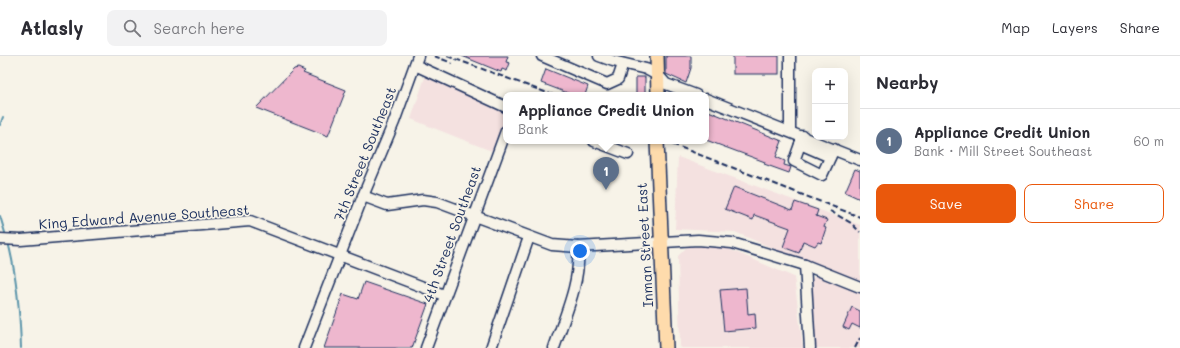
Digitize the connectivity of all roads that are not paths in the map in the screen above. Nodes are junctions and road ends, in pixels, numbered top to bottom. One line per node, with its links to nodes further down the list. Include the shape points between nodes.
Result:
1 (542, 56): 6 (street, via 606,84 618,79)
2 (599, 56): 6 (street)
3 (657, 56): 7 (main road)
4 (790, 56): 12 (street)
5 (416, 60): 11 (street); 20 (street, 7th Street Southeast, via 394,122)
6 (623, 64): 7 (street, via 646,69)
7 (657, 76): 8 (main road); 9 (street, via 666,84)
8 (658, 92)
9 (688, 92)
10 (709, 100): 12 (street)
11 (503, 105)
12 (790, 131): 14 (street)
13 (503, 139): 21 (street, 4th Street Southeast)
14 (802, 140): 17 (street); 17 (street, via 794,161 822,175)
15 (602, 144): 18 (street)
16 (657, 144): 24 (main road, Inman Street East)
17 (832, 153): 19 (street)
18 (628, 154)
19 (860, 160)
20 (363, 196): 21 (street, via 387,205 423,200 437,202); 26 (street, 7th Street Southeast)
21 (473, 216): 22 (street); 29 (street, 4th Street Southeast)
22 (530, 237): 25 (street, via 552,245); 33 (street)
23 (0, 239): 26 (street, King Edward Avenue Southeast, via 21,240 250,221)
24 (660, 242): 25 (street); 27 (street, via 698,240 732,243); 30 (main road, Inman Street East)
25 (578, 247): 34 (street, via 576,282)
26 (340, 254): 29 (street, King Edward Avenue Southeast); 31 (street, 7th Street Southeast)
27 (805, 265): 28 (street); 35 (street)
28 (860, 288)
29 (444, 295): 32 (street, 4th Street Southeast)
30 (664, 345)
31 (304, 348)
32 (426, 348)
33 (491, 348)
34 (554, 348)
35 (810, 348)

